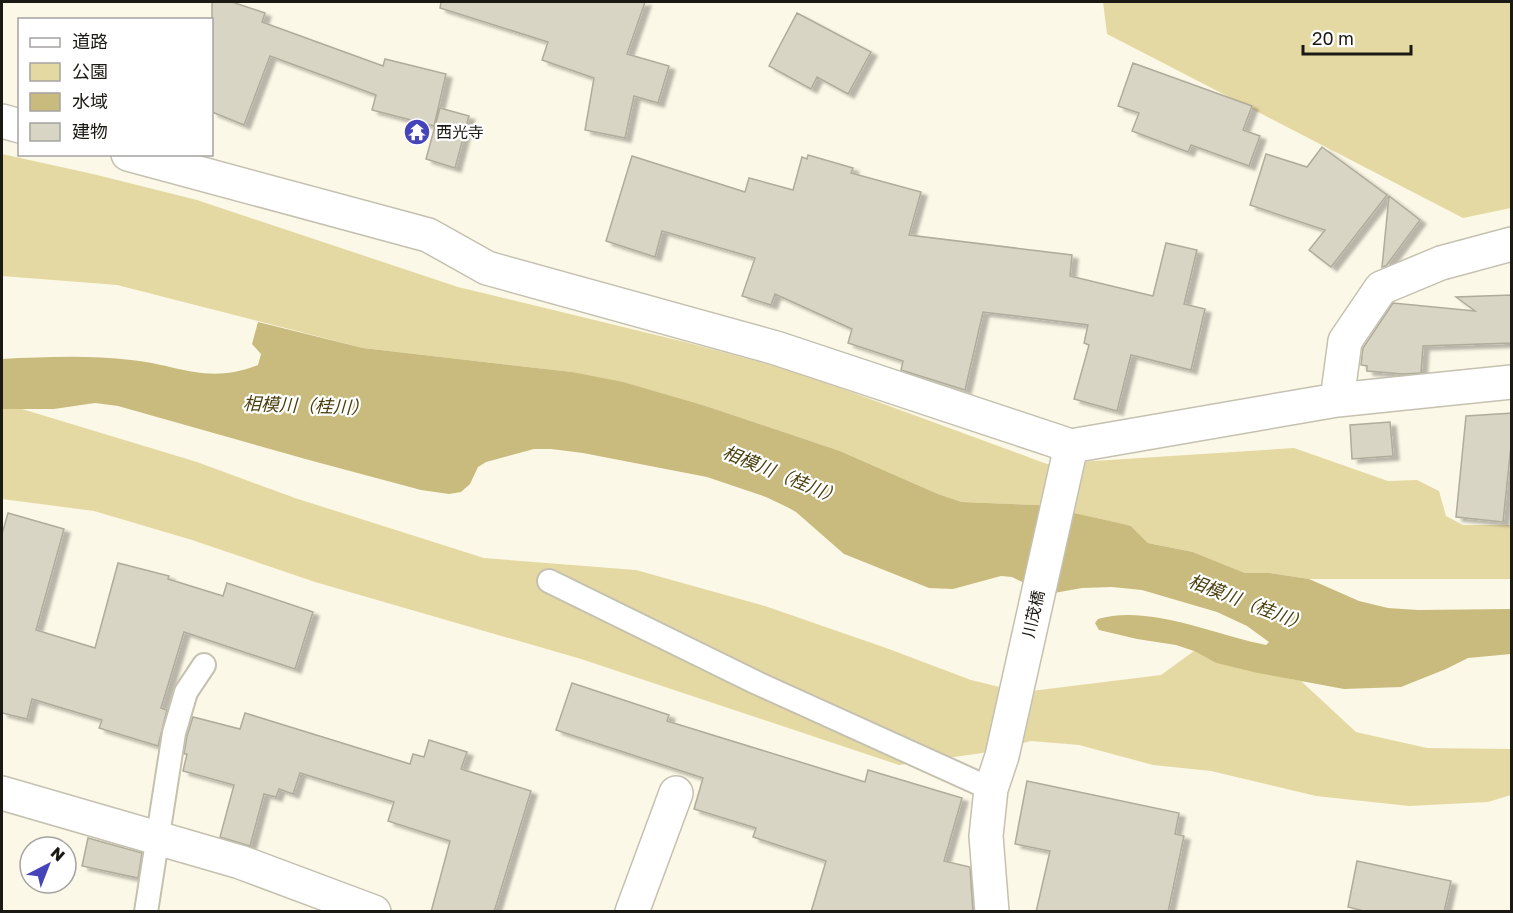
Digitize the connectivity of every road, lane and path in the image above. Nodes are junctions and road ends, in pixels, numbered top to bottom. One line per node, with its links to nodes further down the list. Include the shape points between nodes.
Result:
1 (2, 121): 2 (street)
2 (18, 125)
3 (135, 156): 7 (street, via 428,235 487,268 776,348)
4 (1512, 244): 6 (street, via 1441,263 1381,288 1345,340)
5 (1512, 382): 6 (street)
6 (1337, 400): 7 (street)
7 (1068, 459): 10 (street, 川茂橋, via 1002,756)
8 (549, 580): 10 (lane, via 758,683)
9 (204, 665): 13 (lane, via 186,692 174,733)
10 (991, 789): 17 (street, 川茂橋, via 986,836)
11 (2, 793): 13 (street)
12 (676, 793): 16 (street)
13 (158, 838): 14 (lane); 15 (street, via 240,862)
14 (146, 912)
15 (374, 912)
16 (632, 912)
17 (992, 912)

